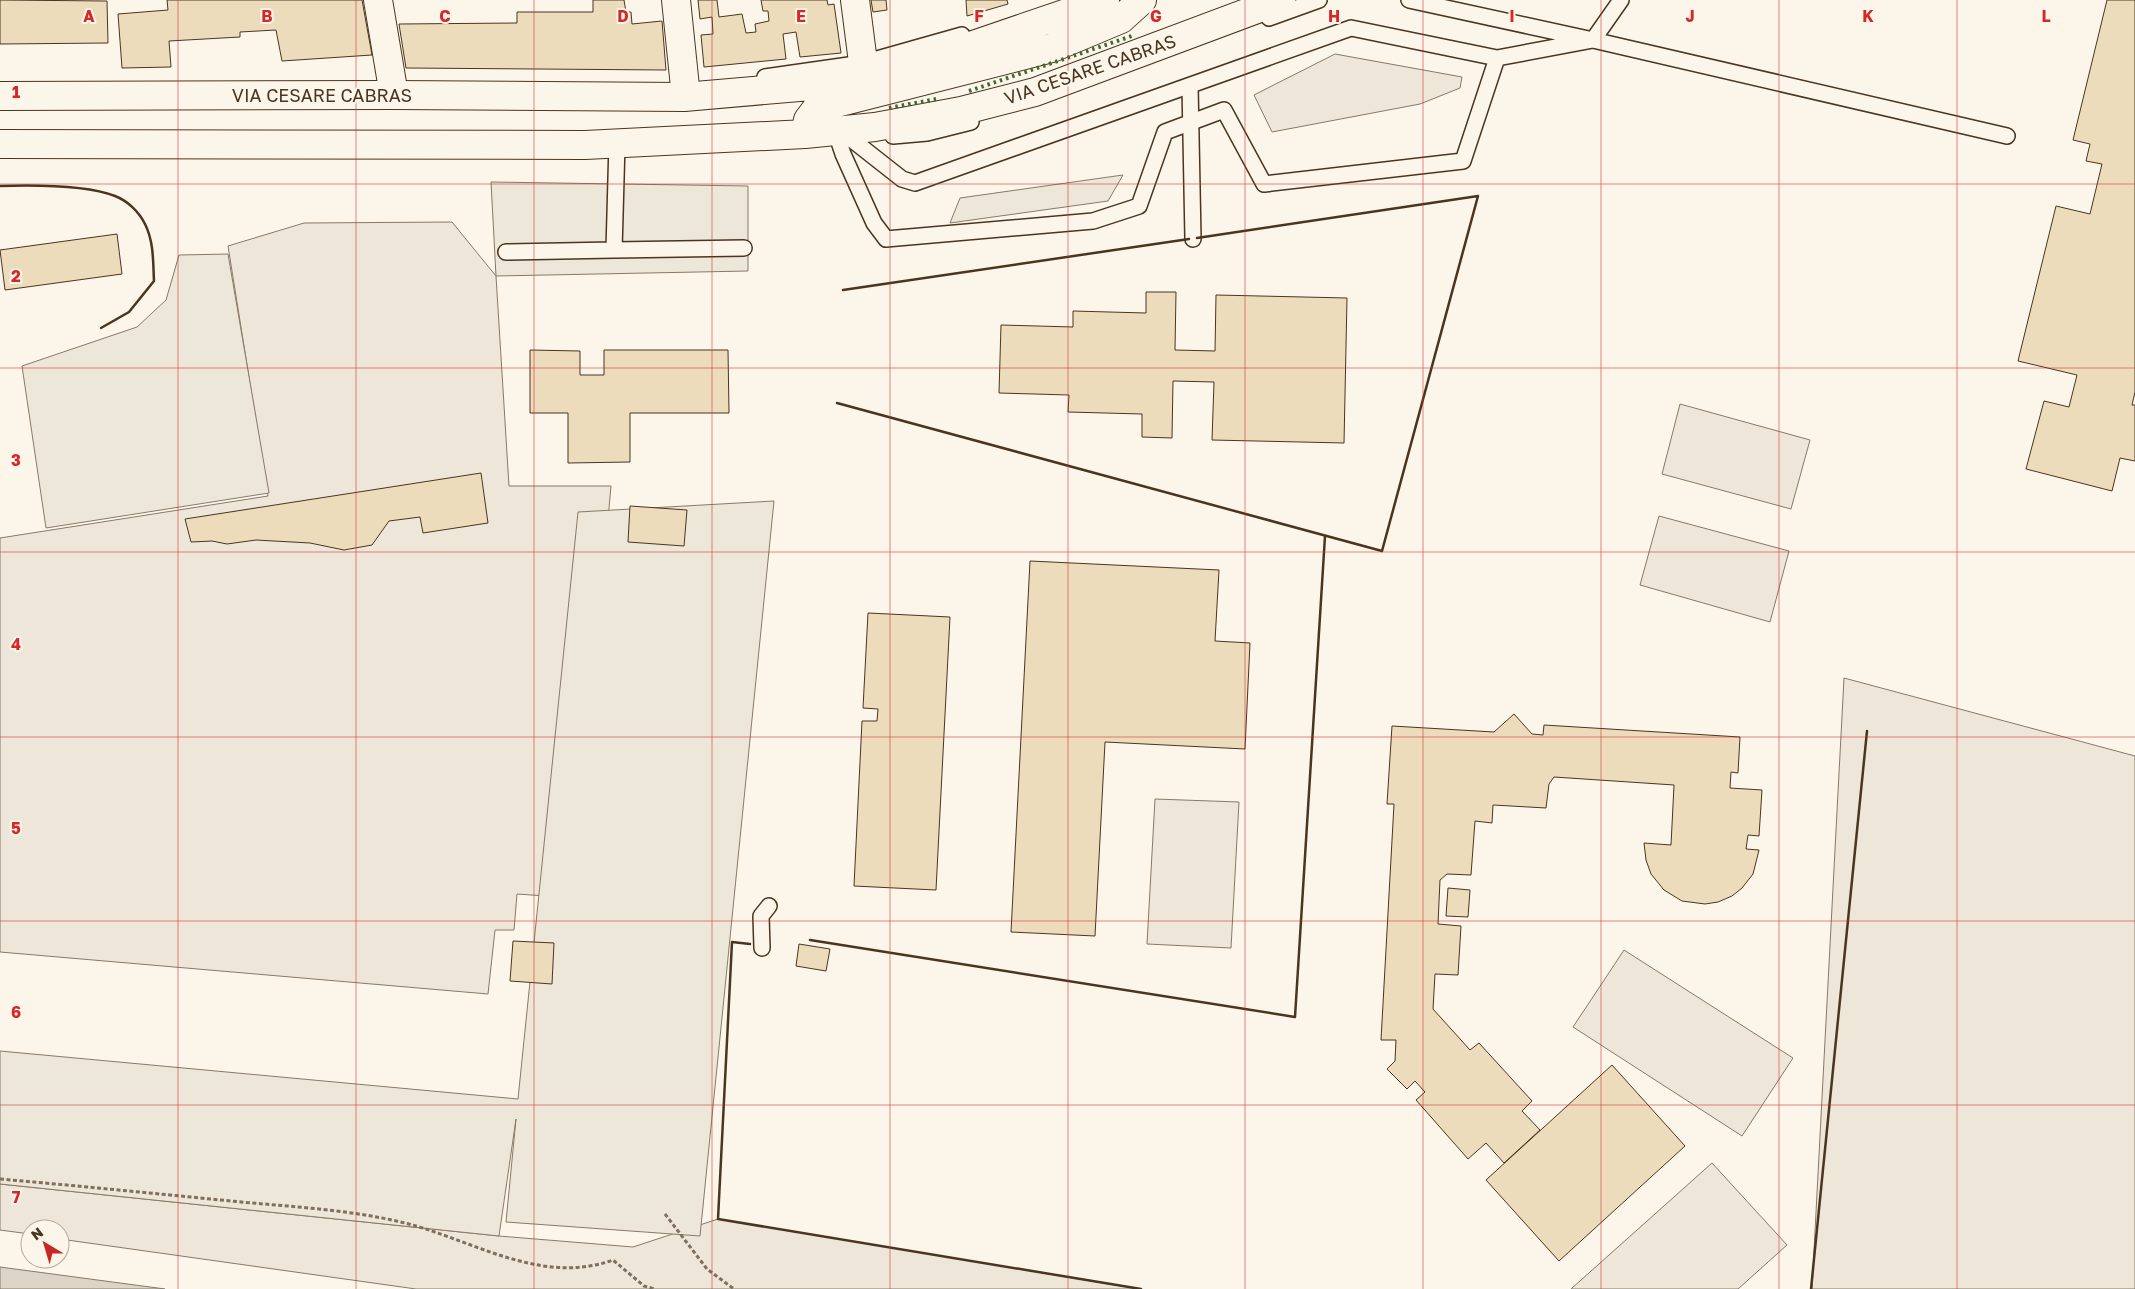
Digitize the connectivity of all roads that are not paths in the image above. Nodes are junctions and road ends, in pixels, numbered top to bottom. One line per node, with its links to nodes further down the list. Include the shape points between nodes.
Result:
1 (378, 0): 16 (main road)
2 (676, 0): 15 (main road)
3 (855, 0): 13 (main road)
4 (1071, 0): 13 (lane)
5 (1105, 0): 13 (main road, VIA CESARE CABRAS, via 944,55)
6 (1142, 0): 20 (main road, VIA CESARE CABRAS, via 1121,20 1052,48 817,108 808,120)
7 (1281, 0): 22 (main road, VIA CESARE CABRAS, via 1035,92 961,111 875,127)
8 (1319, 0): 22 (lane, via 1038,104 927,132)
9 (1409, 0): 11 (lane)
10 (1621, 0): 11 (lane)
11 (1593, 40): 12 (lane); 21 (lane)
12 (1497, 58): 14 (lane, via 1351,28); 19 (lane, via 1463,161 1264,184 1224,110)
13 (864, 70): 15 (main road, VIA CESARE CABRAS, via 811,86)
14 (1190, 86): 19 (lane); 22 (lane, via 915,183 902,179)
15 (685, 92): 18 (main road, VIA CESARE CABRAS)
16 (394, 94): 17 (main road, VIA CESARE CABRAS); 18 (main road, VIA CESARE CABRAS)
17 (0, 96)
18 (641, 97): 24 (main road, via 660,110 660,124 655,135)
19 (1190, 122): 22 (lane, via 1165,132 1139,206 1093,221 886,239 862,198); 26 (lane)
20 (805, 134): 22 (main road, VIA CESARE CABRAS); 24 (main road, VIA CESARE CABRAS)
21 (2007, 136)
22 (844, 137): 24 (lane)
23 (0, 144): 24 (main road, VIA CESARE CABRAS)
24 (626, 145): 25 (lane, via 573,152); 28 (lane)
25 (0, 156)
26 (1193, 238)
27 (744, 248): 28 (lane)
28 (614, 250): 29 (lane)
29 (506, 252)
30 (769, 906): 31 (lane, via 761,916)
31 (762, 948)

